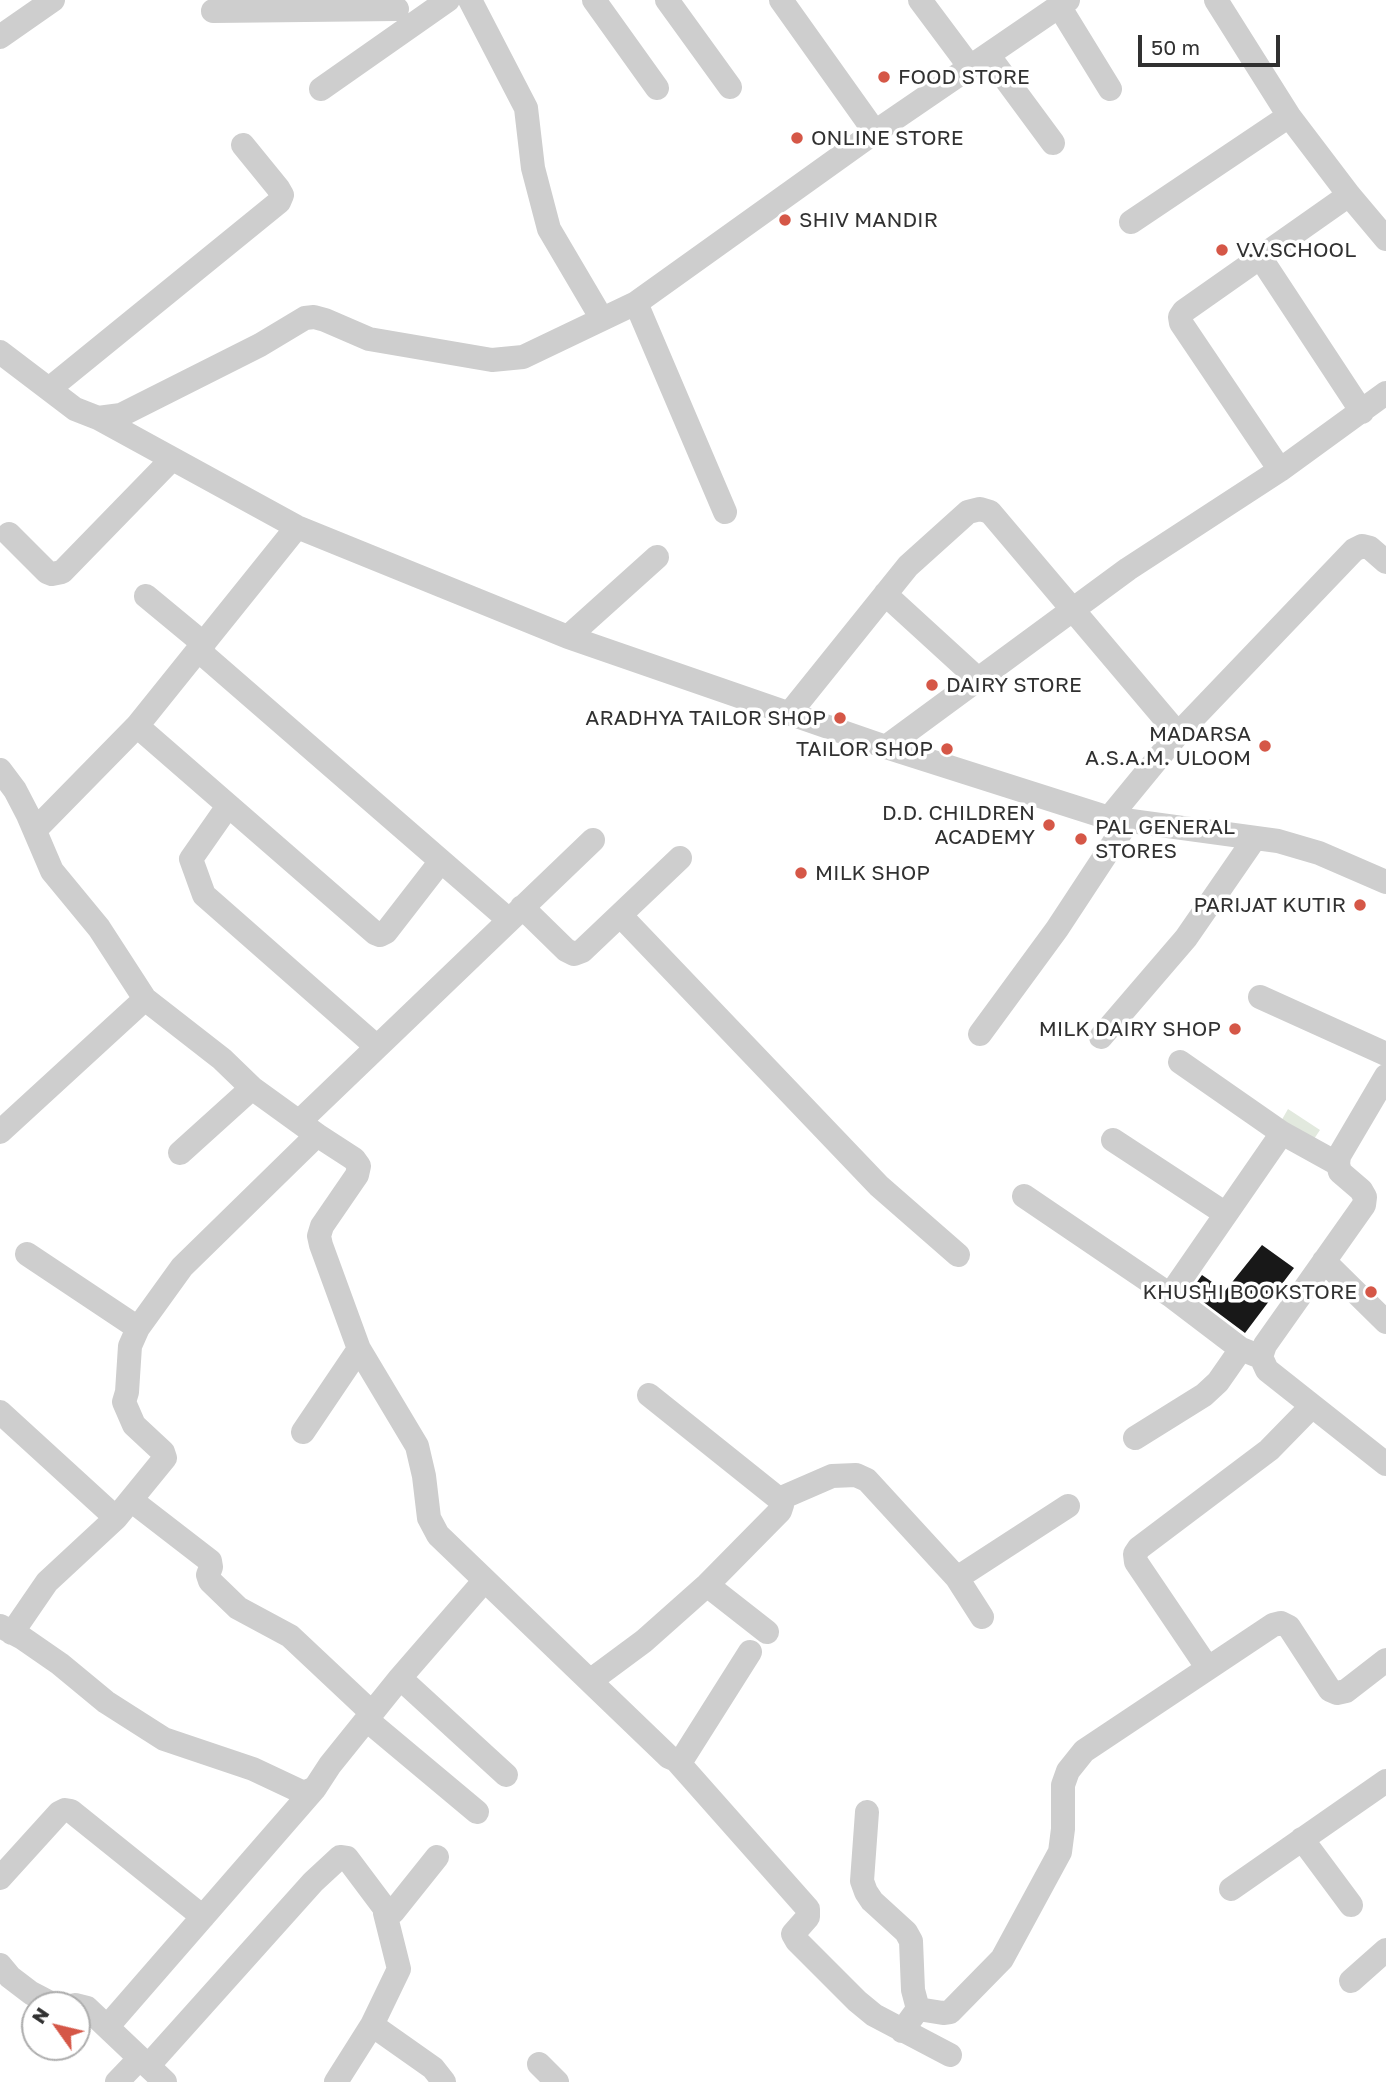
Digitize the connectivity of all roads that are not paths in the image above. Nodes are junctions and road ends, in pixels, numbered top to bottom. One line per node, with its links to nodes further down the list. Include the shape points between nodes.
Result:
1 (448, 0): 11 (street)
2 (470, 0): 27 (street, via 526,108 533,168 549,229)
3 (594, 0): 15 (street)
4 (667, 0): 14 (street)
5 (780, 0): 19 (street)
6 (920, 0): 13 (street)
7 (1216, 0): 18 (street)
8 (46, 2): 12 (street)
9 (1064, 3): 13 (street); 17 (street)
10 (213, 11): 11 (street)
11 (399, 12): 16 (street)
12 (0, 37)
13 (979, 61): 19 (street); 20 (street)
14 (730, 87)
15 (657, 88)
16 (321, 89)
17 (1110, 89)
18 (1289, 116): 22 (street); 23 (street)
19 (875, 132): 26 (street)
20 (1053, 143)
21 (243, 145): 29 (street, via 278,188 279,202)
22 (1349, 195): 24 (street); 25 (street)
23 (1130, 222)
24 (1384, 234)
25 (1259, 257): 31 (street); 34 (street, via 1180,317)
26 (636, 303): 27 (street); 35 (street)
27 (602, 319): 32 (street, via 523,357 492,360 369,339 325,320 305,318 121,415)
28 (0, 352): 29 (street)
29 (49, 389): 32 (street, via 75,409)
30 (1386, 393): 31 (street)
31 (1362, 412): 34 (street)
32 (98, 418): 33 (street)
33 (173, 459): 36 (street); 37 (street, via 62,572 47,572)
34 (1280, 470): 42 (street)
35 (725, 512)
36 (297, 527): 43 (street); 44 (street)
37 (9, 534)
38 (657, 557): 43 (street)
39 (1386, 562): 48 (street, via 1370,548 1354,550)
40 (885, 594): 42 (street, via 908,566 968,512 980,509 990,512); 45 (street); 46 (street)
41 (146, 596): 44 (street)
42 (1072, 610): 45 (street); 48 (street)
43 (568, 637): 46 (street)
44 (201, 647): 47 (street); 57 (street)
45 (978, 679): 49 (street)
46 (789, 715): 49 (street)
47 (137, 726): 51 (street); 53 (street)
48 (1178, 734): 52 (street)
49 (886, 747): 52 (street)
50 (0, 770): 53 (street)
51 (228, 806): 57 (street, via 380,935); 65 (street, via 191,859 204,895)
52 (1118, 820): 54 (street); 63 (street, via 1057,929)
53 (35, 830): 62 (street, via 52,871 99,928)
54 (1255, 838): 58 (street, via 1319,853); 64 (street, via 1186,938)
55 (593, 839): 59 (street)
56 (680, 858): 60 (street)
57 (441, 861): 59 (street)
58 (1386, 882)
59 (515, 914): 60 (street, via 574,954); 65 (street)
60 (620, 915): 79 (street, via 879,1186)
61 (1260, 997): 66 (street)
62 (145, 999): 69 (street); 71 (street)
63 (979, 1034)
64 (1101, 1037)
65 (377, 1047): 70 (street)
66 (1386, 1054)
67 (1180, 1062): 72 (street)
68 (1386, 1076): 75 (street)
69 (252, 1088): 70 (street); 74 (street)
70 (308, 1128): 83 (street, via 182,1267); 84 (street, via 359,1166 319,1236)
71 (0, 1132)
72 (1282, 1133): 75 (street); 77 (street)
73 (1113, 1140): 77 (street)
74 (180, 1153)
75 (1338, 1164): 80 (street, via 1340,1172 1361,1190 1364,1205)
76 (1024, 1196): 81 (street)
77 (1226, 1214): 81 (street)
78 (27, 1254): 83 (street)
79 (958, 1255)
80 (1324, 1261): 82 (street); 85 (street, via 1265,1345)
81 (1170, 1295): 85 (street)
82 (1386, 1322)
83 (138, 1328): 94 (street, via 130,1346 124,1402 134,1425 165,1458)
84 (359, 1349): 89 (street); 96 (street, via 417,1446 429,1518 438,1535)
85 (1251, 1353): 87 (street); 90 (street, via 1204,1395)
86 (649, 1395): 92 (street)
87 (1312, 1405): 91 (street); 103 (street, via 1269,1450 1135,1554)
88 (0, 1412): 94 (street)
89 (303, 1432)
90 (1135, 1438)
91 (1386, 1464)
92 (779, 1499): 95 (street, via 832,1476 856,1475 867,1480); 97 (street, via 780,1511)
93 (1068, 1506): 95 (street)
94 (124, 1509): 99 (street, via 47,1582); 106 (street, via 210,1561 210,1581 238,1608 290,1636)
95 (957, 1578): 98 (street)
96 (485, 1580): 104 (street); 105 (street)
97 (707, 1585): 100 (street); 105 (street, via 644,1642)
98 (982, 1617)
99 (6, 1630): 110 (street, via 164,1739 253,1769 304,1793)
100 (767, 1632)
101 (750, 1652): 107 (street, via 683,1758)
102 (1386, 1660): 103 (street, via 1346,1691 1330,1690 1289,1627 1281,1623)
103 (1207, 1667): 124 (street, via 1075,1761 1063,1785 1059,1852 1002,1959 950,2012)
104 (400, 1678): 106 (street); 108 (street)
105 (590, 1682): 107 (street)
106 (369, 1716): 110 (street); 111 (street)
107 (676, 1760): 128 (street, via 808,1909 808,1917 793,1934 797,1941 857,2001)
108 (506, 1775)
109 (1386, 1781): 113 (street)
110 (315, 1788): 119 (street)
111 (477, 1812)
112 (867, 1812): 124 (street, via 862,1881 872,1901 911,1941)
113 (1302, 1839): 116 (street); 117 (street)
114 (437, 1857): 118 (street, via 393,1912)
115 (0, 1878): 119 (street, via 59,1813 71,1811)
116 (1231, 1889)
117 (1352, 1905)
118 (386, 1913): 126 (street, via 398,1969); 131 (street, via 347,1858 340,1857 313,1882)
119 (203, 1917): 127 (street)
120 (1386, 1950): 122 (street)
121 (3, 1976): 123 (street)
122 (1351, 1981)
123 (28, 1991)
124 (918, 2009): 128 (street)
125 (91, 2012): 127 (street)
126 (372, 2025): 133 (street); 134 (street, via 433,2068)
127 (107, 2027): 131 (street)
128 (902, 2031): 129 (street)
129 (950, 2055)
130 (539, 2064): 135 (street)
131 (151, 2069): 132 (street)
132 (117, 2082)
133 (337, 2082)
134 (444, 2082)
135 (557, 2082)

